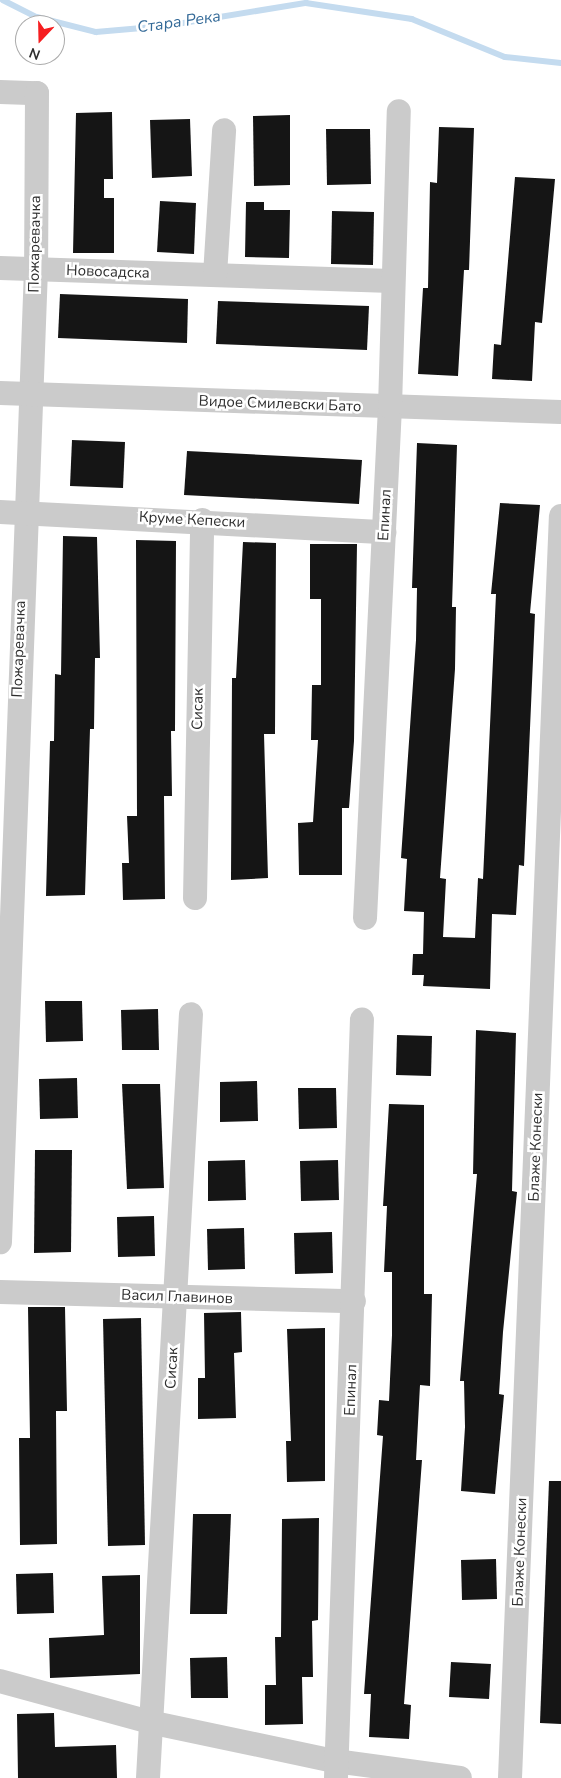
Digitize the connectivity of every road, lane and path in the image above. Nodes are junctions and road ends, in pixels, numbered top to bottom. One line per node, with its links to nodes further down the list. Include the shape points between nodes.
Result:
1 (0, 92): 5 (street, Пожаревачка, via 37,93)
2 (399, 111): 7 (street, Епинал)
3 (224, 130): 6 (street)
4 (0, 268): 5 (street, Новосадска)
5 (36, 270): 6 (street, Новосадска); 9 (street, Пожаревачка)
6 (215, 275): 7 (street, Новосадска)
7 (392, 281): 10 (street, Епинал)
8 (0, 393): 9 (street, Видое Смилевски Бато)
9 (29, 394): 10 (street, Видое Смилевски Бато); 13 (street, Пожаревачка)
10 (390, 407): 11 (street, Видое Смилевски Бато); 16 (street, Епинал)
11 (561, 412)
12 (0, 512): 13 (street, Круме Кепески)
13 (25, 512): 15 (street, Круме Кепески); 17 (street, Пожаревачка)
14 (561, 516): 31 (street, Блаже Конески)
15 (202, 520): 16 (street, Круме Кепески); 18 (street, Сисак)
16 (384, 532): 19 (street, Епинал)
17 (9, 690): 22 (street, Пожаревачка)
18 (195, 898)
19 (365, 918)
20 (190, 1014): 24 (street, Сисак)
21 (362, 1019): 25 (street, Епинал)
22 (0, 1242)
23 (0, 1292): 24 (street, Васил Главинов)
24 (176, 1297): 25 (street, Васил Главинов); 27 (street, Сисак)
25 (354, 1302): 28 (street, Епинал)
26 (0, 1681): 27 (street)
27 (154, 1723): 28 (street); 29 (street, Сисак)
28 (335, 1770): 30 (street)
29 (148, 1778)
30 (460, 1778)
31 (510, 1778)

